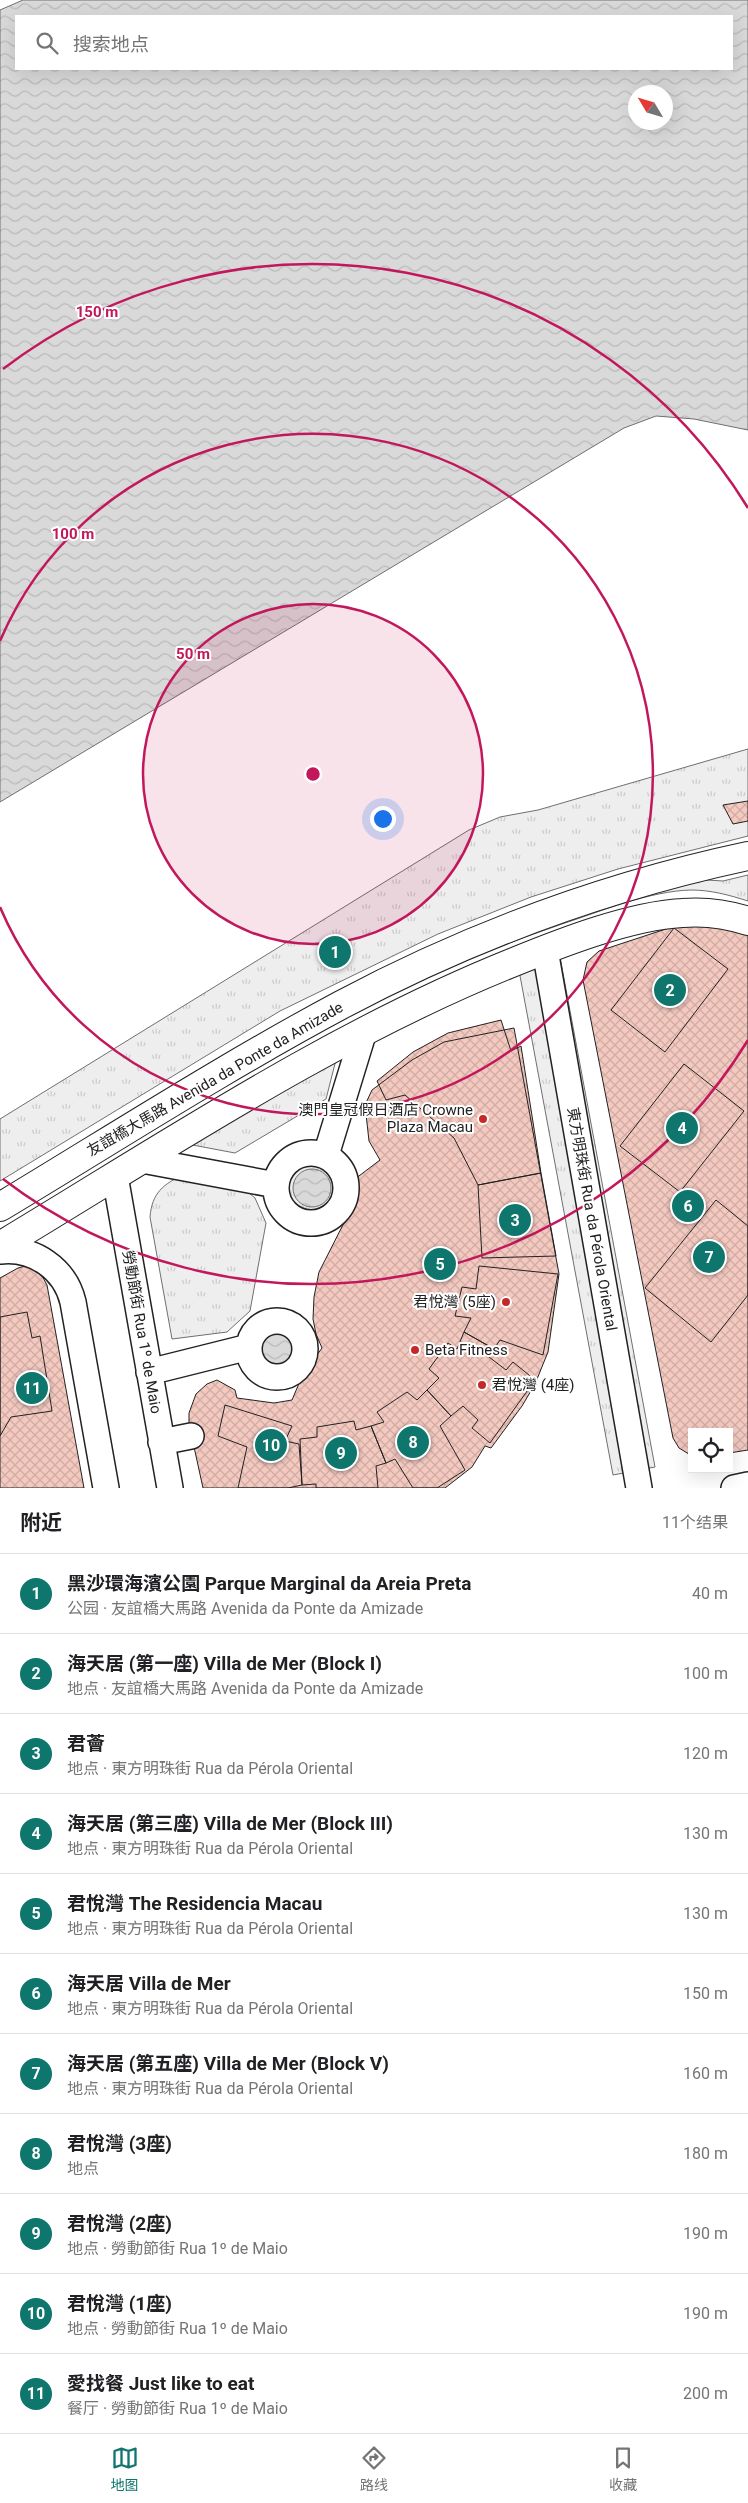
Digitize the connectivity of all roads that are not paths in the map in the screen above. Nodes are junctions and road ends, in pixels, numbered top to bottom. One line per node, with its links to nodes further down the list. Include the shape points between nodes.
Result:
1 (748, 856): 9 (main road, 友誼橋大馬路 Avenida da Ponte da Amizade, via 592,898 528,920 404,974 284,1036)
2 (748, 921): 3 (main road, 友誼橋大馬路 Avenida da Ponte da Amizade, via 720,914 680,913 603,930)
3 (545, 950): 4 (main road, 友誼橋大馬路 Avenida da Ponte da Amizade, via 479,976); 19 (street, 東方明珠街 Rua da Pérola Oriental)
4 (364, 1031): 5 (street); 6 (main road, 友誼橋大馬路 Avenida da Ponte da Amizade, via 300,1064)
5 (326, 1155): 8 (street, via 308,1152 292,1158 280,1171); 8 (street, via 341,1168 347,1187 343,1204 331,1217 315,1223 295,1219 283,1210)
6 (142, 1160): 7 (main road, 友誼橋大馬路 Avenida da Ponte da Amizade); 8 (street)
7 (115, 1176): 10 (main road, 友誼橋大馬路 Avenida da Ponte da Amizade); 13 (street, 勞動節街 Rua 1º de Maio)
8 (276, 1185)
9 (0, 1207)
10 (0, 1246)
11 (0, 1251): 17 (street, via 36,1256 54,1268 68,1286)
12 (250, 1347): 13 (street)
13 (149, 1372): 15 (street, 勞動節街 Rua 1º de Maio)
14 (191, 1436): 15 (street)
15 (161, 1442): 18 (street, 勞動節街 Rua 1º de Maio)
16 (748, 1485): 20 (street)
17 (106, 1488)
18 (170, 1488)
19 (639, 1488)
20 (734, 1488)

